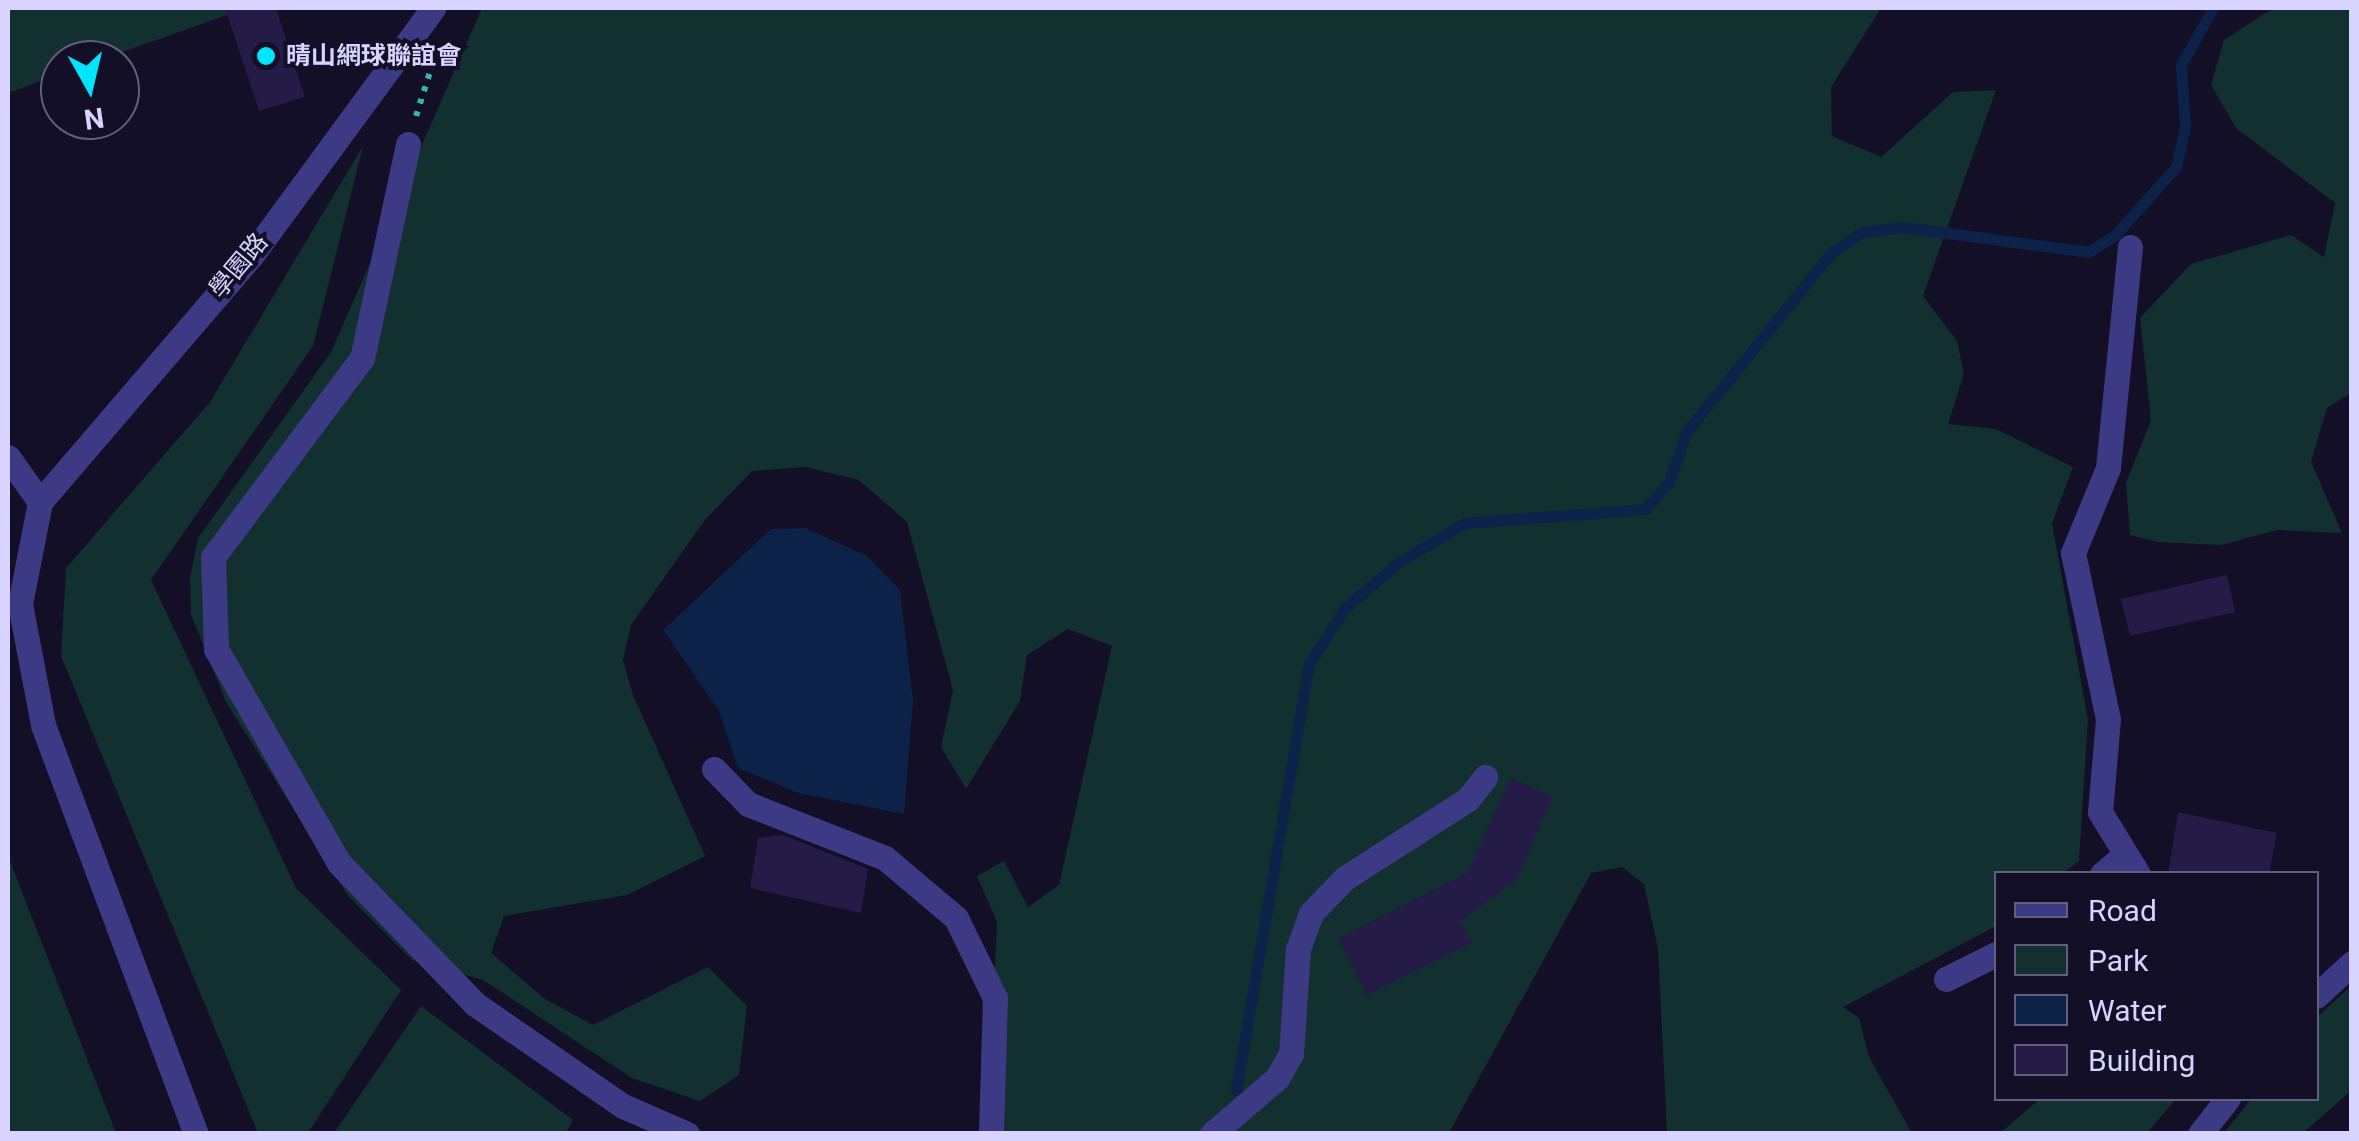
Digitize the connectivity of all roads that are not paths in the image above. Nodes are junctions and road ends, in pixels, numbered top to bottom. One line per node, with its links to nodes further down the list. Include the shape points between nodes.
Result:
1 (434, 8): 5 (street, 學園路, via 251,256)
2 (408, 144): 15 (street, via 362,358 213,557 216,649 338,863 461,990 623,1106)
3 (2130, 247): 8 (street, via 2108,468 2073,553 2108,718 2100,812)
4 (8, 457): 5 (street)
5 (34, 498): 14 (street, via 20,604 43,724)
6 (714, 769): 16 (street, via 748,804 885,858 956,918 995,998)
7 (1485, 777): 17 (street, via 1468,799 1345,878 1311,913 1298,949 1291,1054 1277,1078)
8 (2121, 868)
9 (1994, 955): 11 (street)
10 (2352, 963): 12 (street)
11 (1946, 979)
12 (2319, 993)
13 (2226, 1101): 18 (street)
14 (196, 1134)
15 (687, 1134)
16 (991, 1134)
17 (1212, 1134)
18 (2200, 1134)

